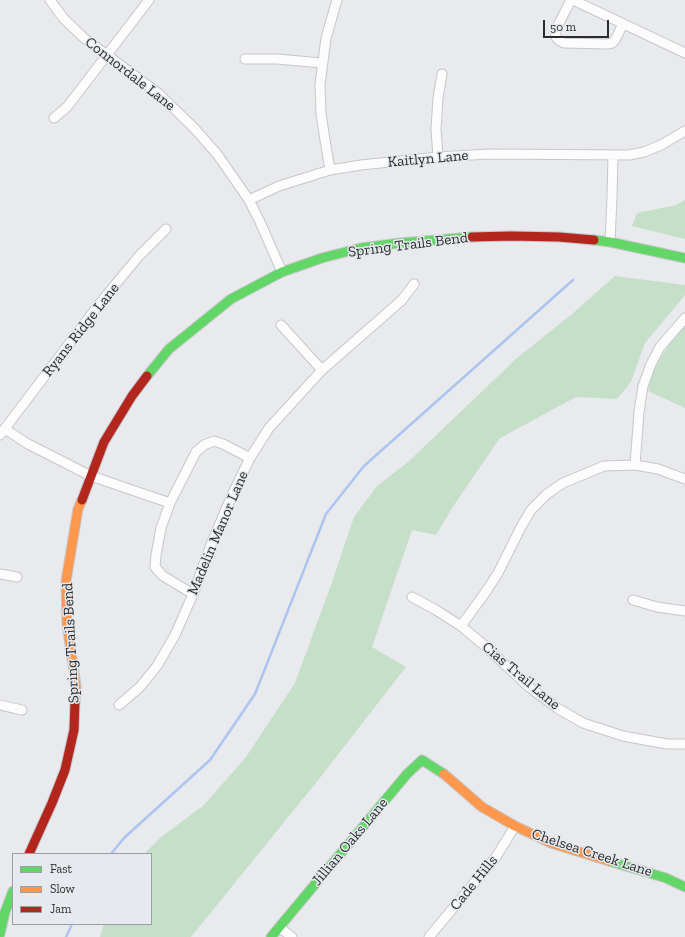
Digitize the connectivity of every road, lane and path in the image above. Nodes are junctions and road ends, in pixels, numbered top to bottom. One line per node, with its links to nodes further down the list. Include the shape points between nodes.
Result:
1 (50, 0): 7 (street, Connordale Lane, via 64,20)
2 (149, 0): 7 (street)
3 (337, 0): 9 (street, via 326,38)
4 (572, 0): 5 (street); 5 (street, via 555,31 556,37 564,43 612,43)
5 (623, 24): 6 (street)
6 (685, 53)
7 (108, 55): 11 (street, via 67,107); 16 (street, Connordale Lane, via 158,93 194,128 217,154)
8 (245, 60): 9 (street, via 277,58)
9 (322, 64): 15 (street, via 321,114)
10 (442, 74): 14 (street, via 437,106)
11 (54, 118)
12 (685, 131): 13 (street, Kaitlyn Lane, via 644,152)
13 (613, 156): 14 (street, Kaitlyn Lane, via 524,153); 18 (street)
14 (438, 157): 15 (street, Kaitlyn Lane)
15 (330, 170): 16 (street, Kaitlyn Lane, via 279,186)
16 (249, 200): 20 (street, Connordale Lane)
17 (166, 229): 25 (street, Ryans Ridge Lane, via 139,256 100,303)
18 (610, 242): 19 (street, Spring Trails Bend); 20 (street, Spring Trails Bend, via 511,236 400,243 361,248)
19 (685, 258)
20 (282, 272): 28 (street, Spring Trails Bend, via 231,299 169,349 132,396 104,442)
21 (414, 284): 24 (street, Madelin Manor Lane, via 402,300)
22 (685, 318): 27 (street, via 660,347 643,386)
23 (281, 325): 24 (street)
24 (322, 370): 26 (street, Madelin Manor Lane, via 269,428)
25 (2, 432): 28 (street)
26 (250, 458): 30 (street, via 214,441 204,445 196,452); 33 (street, Madelin Manor Lane, via 212,542)
27 (636, 465): 29 (street, via 658,469); 37 (street, via 604,466 563,483 547,494 531,510 498,573)
28 (91, 476): 30 (street); 44 (street, Spring Trails Bend, via 78,509 66,581 67,624 76,686 74,730 65,770)
29 (685, 479)
30 (170, 503): 33 (street, via 162,528 155,567 162,576)
31 (0, 574): 32 (street)
32 (17, 577)
33 (193, 594): 39 (street, Madelin Manor Lane, via 175,635 157,666 140,687)
34 (412, 598): 37 (street, Cias Trail Lane)
35 (633, 600): 36 (street)
36 (685, 611)
37 (461, 626): 41 (street, Cias Trail Lane, via 529,687 583,723 623,736 667,744)
38 (0, 705): 40 (street)
39 (119, 705)
40 (22, 710)
41 (685, 744)
42 (422, 760): 43 (street, Chelsea Creek Lane, via 440,771 482,807); 47 (street, Jillian Oaks Lane, via 407,774)
43 (515, 826): 45 (street, Chelsea Creek Lane, via 551,843 666,878); 51 (street, Cade Hills, via 496,857)
44 (28, 853)
45 (685, 887)
46 (12, 894): 48 (street)
47 (279, 927): 49 (street, Jillian Oaks Lane); 50 (street)
48 (0, 934)
49 (271, 937)
50 (292, 937)
51 (429, 937)

